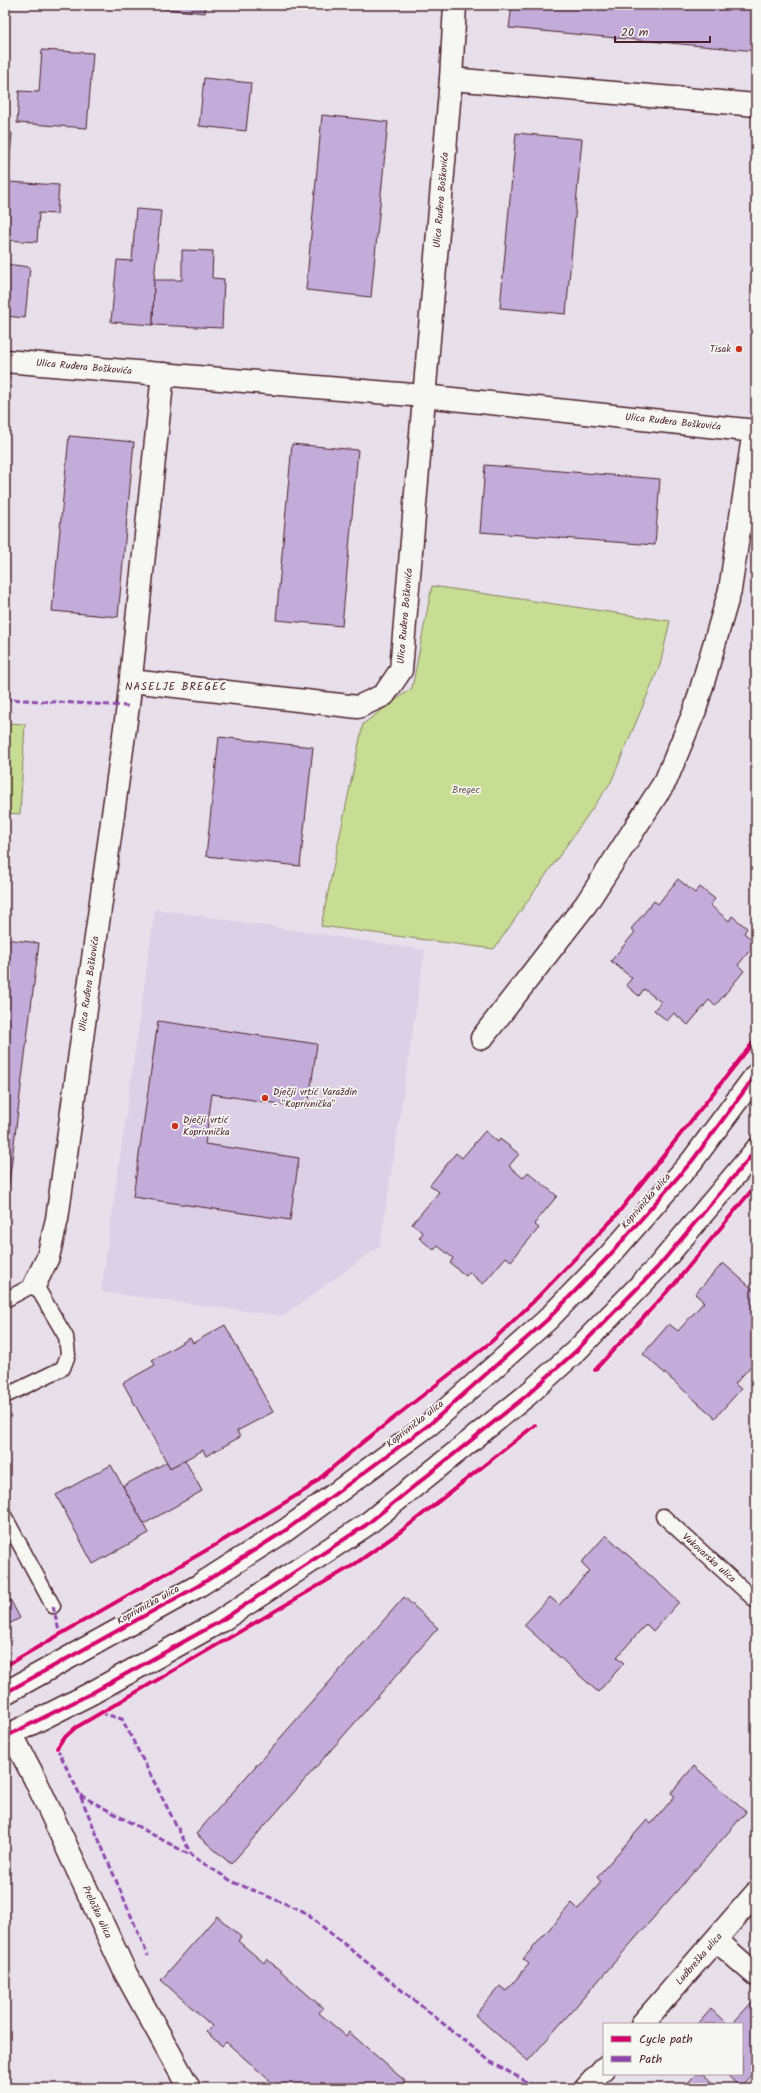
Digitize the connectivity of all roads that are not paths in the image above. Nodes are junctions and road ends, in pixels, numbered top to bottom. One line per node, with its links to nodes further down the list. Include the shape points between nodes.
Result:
1 (456, 5): 2 (street, Ulica Ruđera Boškovića)
2 (451, 79): 3 (street); 6 (street, Ulica Ruđera Boškovića)
3 (756, 105)
4 (5, 360): 5 (street, Ulica Ruđera Boškovića)
5 (163, 374): 6 (street, Ulica Ruđera Boškovića); 8 (street, Ulica Ruđera Boškovića)
6 (424, 396): 7 (street, Ulica Ruđera Boškovića); 8 (street, Ulica Ruđera Boškovića, via 401,670 384,695 358,707)
7 (756, 426): 9 (street, via 730,590 695,710 666,780 586,904)
8 (131, 681): 12 (street, Ulica Ruđera Boškovića, via 57,1220 48,1257)
9 (482, 1038)
10 (756, 1075): 19 (street, Koprivnička ulica, via 692,1162 609,1256 547,1320 430,1424 286,1530 198,1586)
11 (756, 1150): 20 (street, via 657,1268 576,1351 526,1396 366,1525 219,1622 90,1694)
12 (35, 1284): 13 (lane); 14 (lane, via 66,1337 68,1355 63,1368)
13 (5, 1300)
14 (5, 1396)
15 (663, 1516): 17 (lane, Vukovarska ulica)
16 (5, 1517): 18 (lane)
17 (756, 1601)
18 (53, 1606)
19 (5, 1693)
20 (8, 1735): 26 (street, Preloška ulica, via 35,1779 126,1974)
21 (756, 1893): 22 (street, Ludbreška ulica)
22 (716, 1940): 23 (street); 24 (street, Ludbreška ulica)
23 (756, 1975)
24 (643, 2023)
25 (603, 2069): 27 (street)
26 (189, 2088)
27 (586, 2088)

